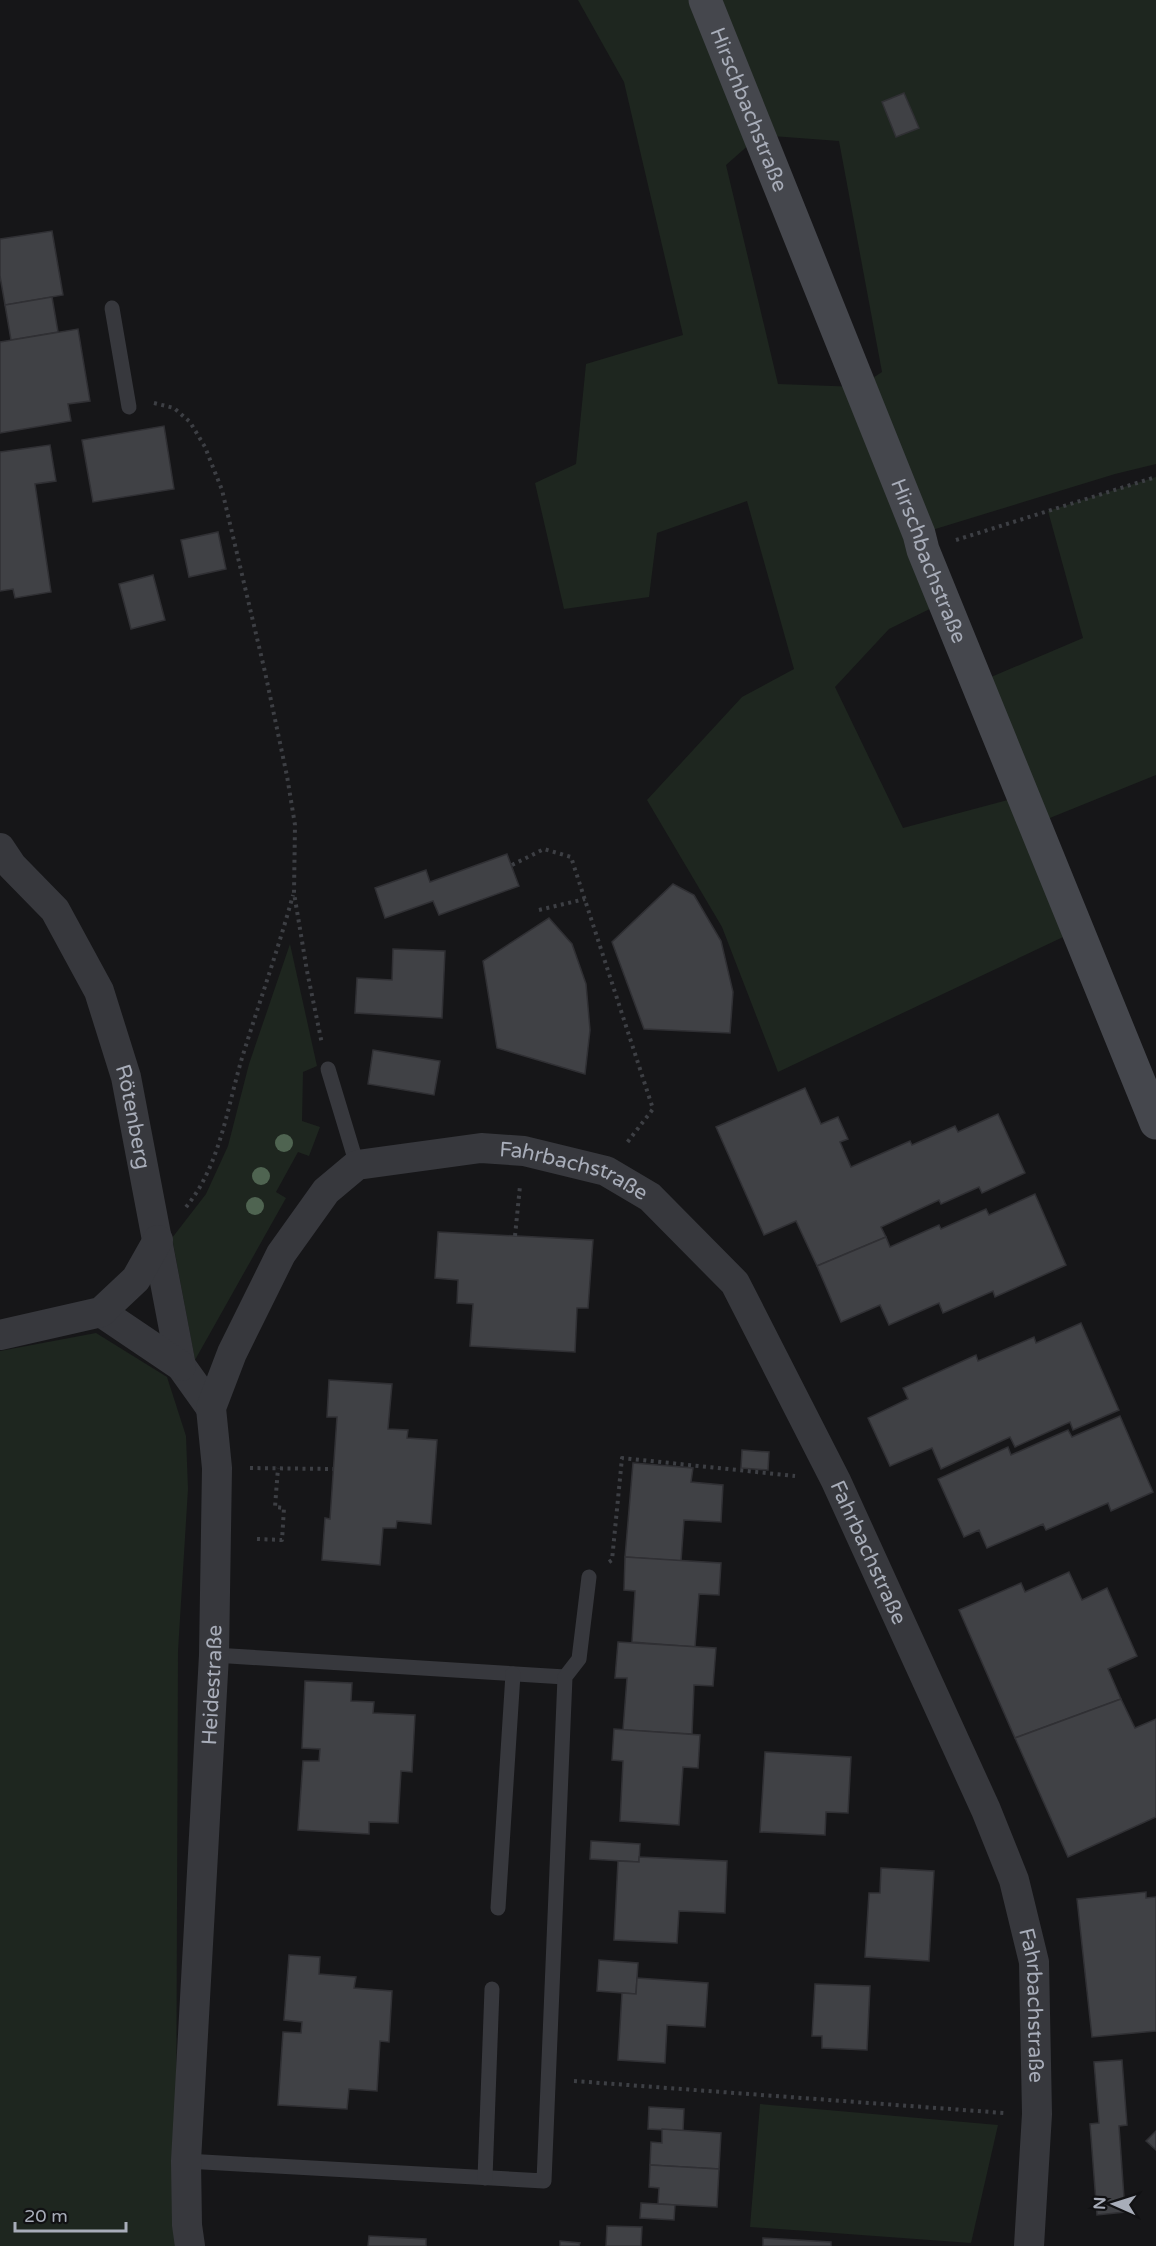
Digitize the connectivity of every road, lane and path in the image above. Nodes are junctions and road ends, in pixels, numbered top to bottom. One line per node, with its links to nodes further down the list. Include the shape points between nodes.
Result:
1 (705, 0): 5 (street, Hirschbachstraße)
2 (112, 308): 3 (lane)
3 (129, 407): 8 (path, via 156,402 174,408 190,422 222,490 287,776 294,825)
4 (1156, 477): 5 (path)
5 (923, 550): 12 (street, Hirschbachstraße)
6 (0, 848): 17 (street, Rötenberg, via 55,910 99,991 126,1077)
7 (512, 865): 9 (path, via 544,849 571,857)
8 (294, 893): 11 (path); 17 (path, via 215,1154 195,1196)
9 (585, 898): 10 (path); 15 (path, via 653,1109)
10 (539, 910)
11 (328, 1069): 14 (lane)
12 (1156, 1123)
13 (524, 1151): 14 (street, Fahrbachstraße, via 481,1148); 15 (street, Fahrbachstraße); 16 (path)
14 (357, 1165): 21 (street, Heidestraße, via 326,1191 281,1254 232,1353)
15 (606, 1171): 25 (street, Fahrbachstraße, via 650,1197 735,1283)
16 (515, 1236)
17 (158, 1240): 18 (street, via 136,1279); 20 (street, Rötenberg)
18 (101, 1312): 19 (street); 20 (street)
19 (0, 1335)
20 (181, 1366): 21 (street, Rötenberg)
21 (211, 1408): 22 (street, Heidestraße)
22 (217, 1468): 23 (path); 28 (street, Heidestraße)
23 (278, 1468): 24 (path); 26 (path, via 275,1507 284,1508 282,1540)
24 (333, 1468)
25 (836, 1481): 27 (path, via 622,1458 612,1560); 34 (street, Fahrbachstraße, via 1014,1880 1034,1962)
26 (257, 1539)
27 (589, 1577): 30 (lane, via 579,1659)
28 (214, 1654): 29 (lane); 35 (street, Heidestraße)
29 (513, 1674): 30 (lane); 31 (lane)
30 (565, 1677): 33 (lane)
31 (498, 1908)
32 (492, 1989): 36 (lane)
33 (548, 2079): 34 (path); 36 (lane, via 544,2181)
34 (1037, 2114): 38 (street, Fahrbachstraße)
35 (186, 2161): 36 (lane); 37 (street, Heidestraße)
36 (484, 2178)
37 (190, 2246)
38 (1029, 2246)

